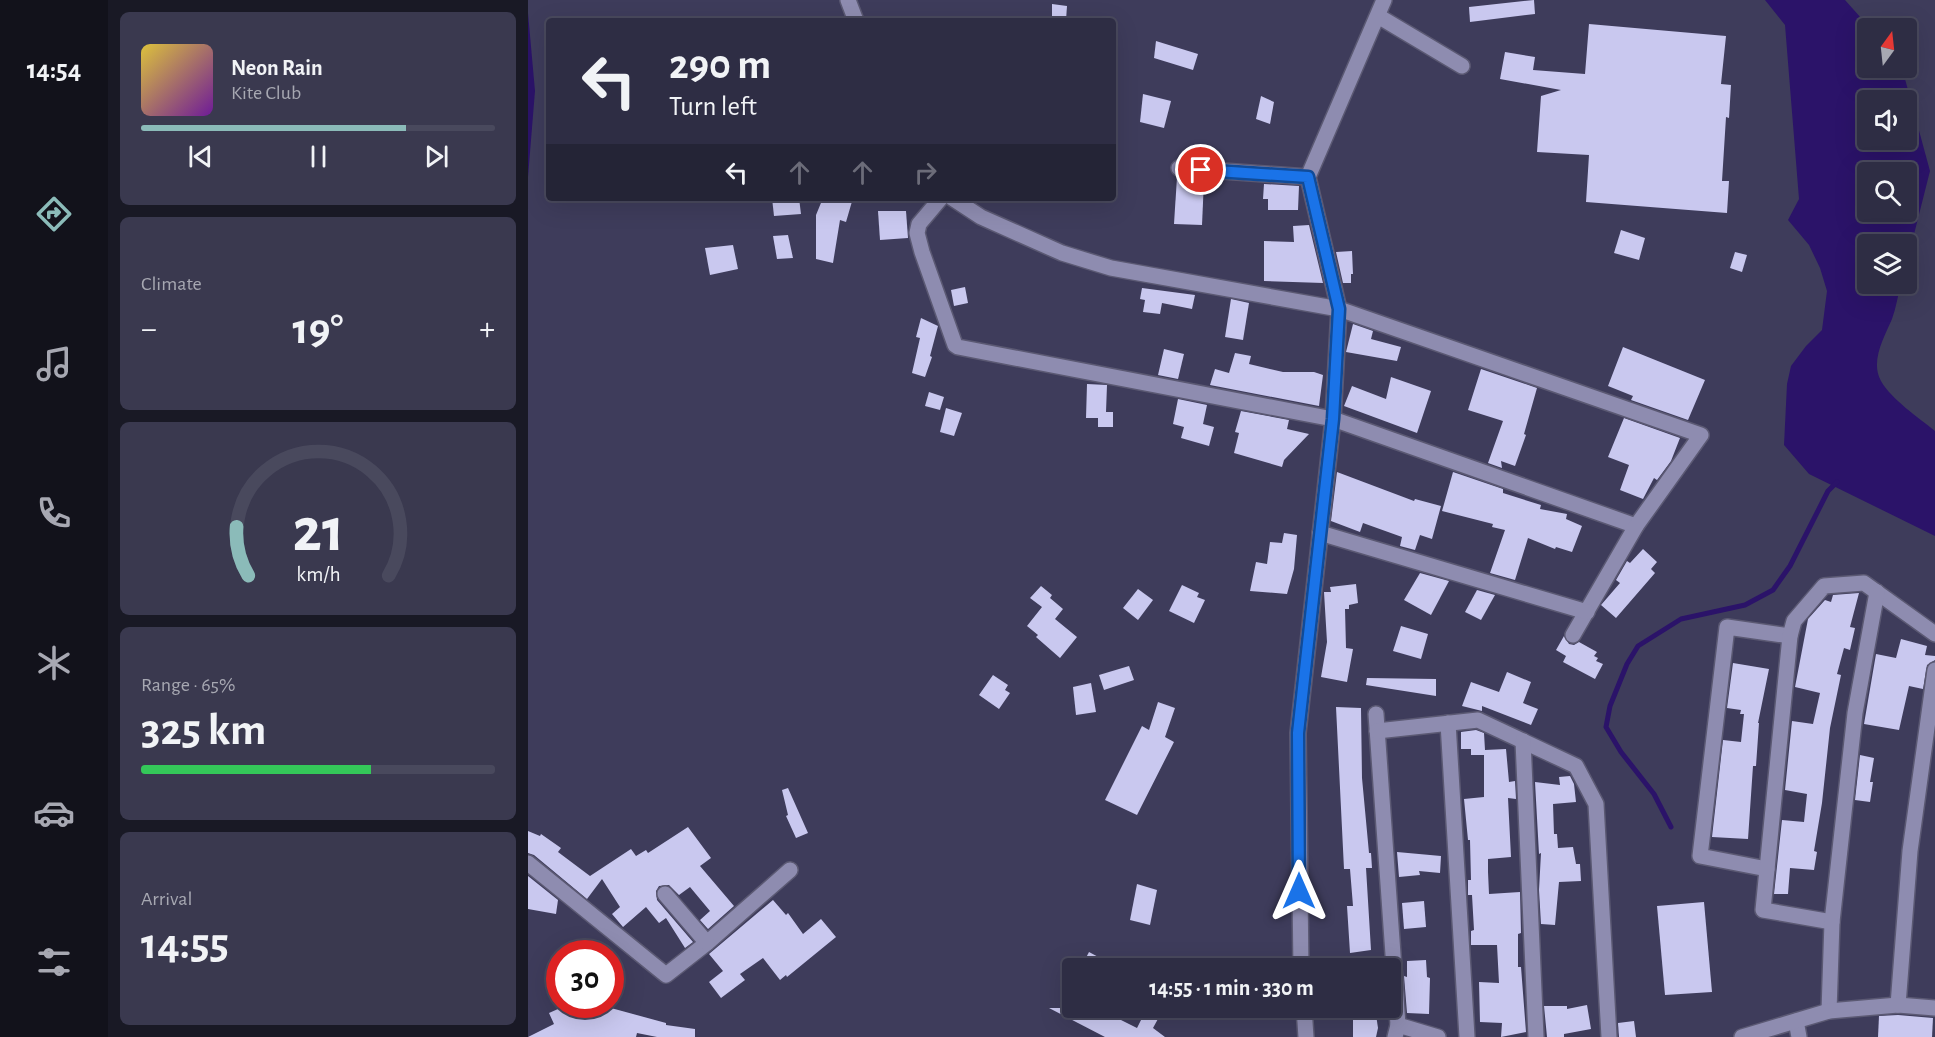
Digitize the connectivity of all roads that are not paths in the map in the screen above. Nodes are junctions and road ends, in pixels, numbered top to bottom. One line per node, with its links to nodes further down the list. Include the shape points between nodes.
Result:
1 (848, 0): 4 (street)
2 (1384, 0): 3 (street)
3 (1378, 16): 5 (street); 7 (street)
4 (855, 18)
5 (1462, 66)
6 (1179, 168): 7 (street)
7 (1308, 177): 10 (street)
8 (939, 201): 11 (street, via 917,233 958,347)
9 (957, 201): 10 (street, via 1052,249 1112,268)
10 (1339, 309): 11 (street); 12 (street, via 1701,435)
11 (1333, 419): 12 (street); 13 (street)
12 (1636, 526): 15 (street)
13 (1320, 533): 15 (street); 30 (street, via 1298,733)
14 (1877, 592): 16 (street); 18 (street, via 1864,583 1824,586 1794,621); 28 (street, via 1854,713)
15 (1587, 612): 17 (street)
16 (1935, 634)
17 (1573, 635)
18 (1790, 636): 25 (street); 25 (street, via 1727,627 1700,856)
19 (1935, 670): 31 (street, via 1910,851)
20 (1376, 714): 22 (street)
21 (1448, 723): 22 (street); 23 (street, via 1478,720); 39 (street)
22 (1377, 731): 36 (street)
23 (1523, 741): 40 (street); 41 (street, via 1576,766 1596,804)
24 (528, 863): 29 (street, via 666,975)
25 (1767, 869): 28 (street, via 1763,910)
26 (790, 870): 29 (street)
27 (665, 894): 29 (street)
28 (1832, 922): 33 (street)
29 (707, 943)
30 (1301, 958)
31 (1898, 1005): 32 (street); 33 (street)
32 (1935, 1008)
33 (1829, 1011): 35 (street)
34 (1305, 1018): 37 (street)
35 (1798, 1029): 42 (street)
36 (1396, 1031): 38 (street)
37 (1306, 1037)
38 (1438, 1037)
39 (1467, 1037)
40 (1536, 1037)
41 (1609, 1037)
42 (1742, 1037)

